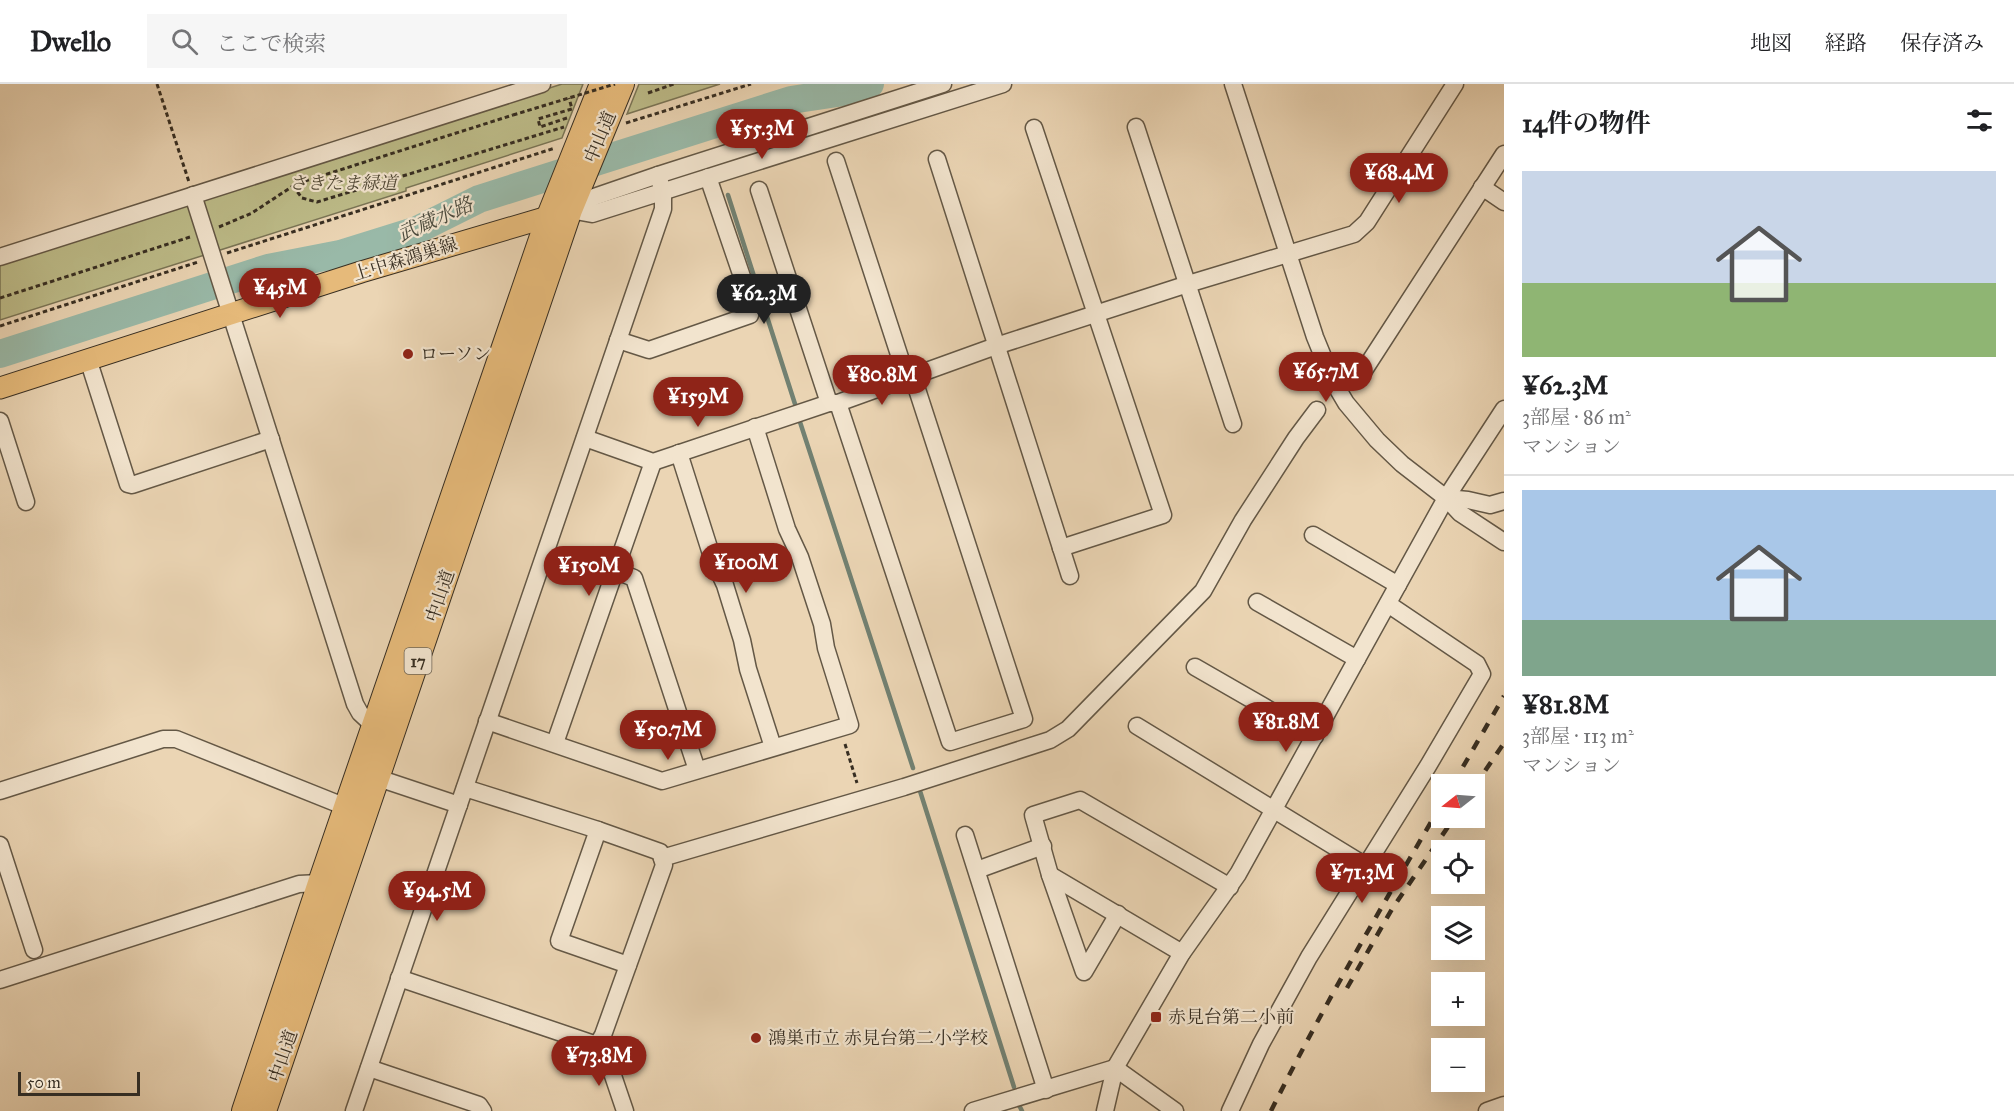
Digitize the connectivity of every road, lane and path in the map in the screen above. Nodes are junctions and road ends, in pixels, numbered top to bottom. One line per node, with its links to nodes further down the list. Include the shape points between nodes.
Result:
1 (157, 84): 29 (path)
2 (542, 84): 29 (street)
3 (602, 84): 19 (highway, 中山道 / 17)
4 (615, 84): 14 (path, bridge)
5 (622, 84): 19 (highway, 中山道 / 17)
6 (674, 84): 13 (path)
7 (750, 84): 16 (path)
8 (943, 84): 23 (street)
9 (1003, 84): 12 (street)
10 (1233, 84): 34 (street)
11 (1455, 84): 34 (street, via 1367,222 1354,234)
12 (966, 90): 24 (street)
13 (648, 93)
14 (569, 98): 15 (path, via 572,109 538,119 540,127); 25 (path, bridge)
15 (569, 117)
16 (617, 124)
17 (1136, 127): 37 (street)
18 (1034, 129): 40 (street)
19 (577, 140): 25 (path, via 550,130 317,202 302,198); 31 (highway, 中山道 / 17); 36 (path)
20 (1504, 154): 26 (street)
21 (937, 159): 43 (street)
22 (836, 161): 46 (street)
23 (658, 175): 28 (street); 31 (street)
24 (708, 177): 28 (street); 42 (street, via 752,306 750,315 650,350)
25 (293, 186): 32 (path, via 252,213)
26 (1482, 187): 30 (street); 45 (street)
27 (759, 190): 48 (street)
28 (663, 192): 31 (street, via 592,214); 42 (street, via 663,209)
29 (193, 195): 35 (street); 36 (street)
30 (1504, 202)
31 (564, 203): 39 (main road, 上中森鴻巣線); 72 (highway, 中山道 / 17); 79 (highway, 中山道 / 17)
32 (210, 230)
33 (198, 234): 38 (path)
34 (1288, 253): 37 (street); 58 (street, via 1322,357 1346,403 1402,464)
35 (0, 258)
36 (214, 261): 39 (street); 41 (path)
37 (1188, 285): 40 (street); 52 (street)
38 (0, 298)
39 (228, 307): 44 (main road, 上中森鴻巣線); 55 (street)
40 (1096, 314): 43 (street); 63 (street, via 1163,515)
41 (0, 326)
42 (618, 340): 54 (street)
43 (996, 346): 46 (street); 63 (street)
44 (88, 359): 47 (main road, 上中森鴻巣線); 55 (street, via 128,484)
45 (1361, 375)
46 (910, 378): 48 (street); 48 (street, via 1024,719 950,742)
47 (0, 388)
48 (833, 403): 53 (street)
49 (1504, 409): 58 (street)
50 (1317, 410): 82 (street, via 1243,520 1203,591 1068,729 1050,740)
51 (0, 421): 60 (street)
52 (1233, 424)
53 (755, 428): 56 (street); 74 (street, via 822,624 850,725)
54 (585, 438): 57 (street); 71 (street)
55 (271, 439): 72 (street, via 355,704)
56 (679, 453): 57 (street); 77 (street, via 712,557 725,585)
57 (653, 462): 64 (street)
58 (1446, 498): 59 (street, via 1490,505); 62 (street, via 1460,513); 66 (street)
59 (1504, 501)
60 (26, 502)
61 (1313, 535): 66 (street)
62 (1504, 542)
63 (1061, 548): 65 (street)
64 (616, 571): 76 (street); 78 (street, via 634,578)
65 (1070, 576)
66 (1398, 585): 68 (street)
67 (1257, 602): 69 (street)
68 (1388, 604): 69 (street); 91 (street, via 1476,664 1482,674)
69 (1357, 659): 75 (street)
70 (1195, 667): 75 (street)
71 (487, 721): 76 (street); 80 (street)
72 (374, 726): 84 (highway, 中山道 / 17)
73 (1137, 726): 85 (street)
74 (840, 728): 77 (street); 82 (path)
75 (1315, 736): 85 (street)
76 (555, 743): 78 (street, via 662,781)
77 (773, 747): 78 (street)
78 (697, 770)
79 (378, 778): 83 (street); 108 (highway, 中山道 / 17)
80 (465, 788): 83 (street); 86 (street)
81 (0, 791): 84 (street, via 163,739 176,739)
82 (862, 798): 90 (street)
83 (459, 805): 100 (street)
84 (346, 807): 94 (highway, 中山道 / 17)
85 (1274, 810): 91 (street); 95 (street)
86 (598, 830): 90 (street, via 660,852); 99 (street, via 559,941)
87 (966, 835): 92 (street)
88 (0, 845): 97 (street)
89 (1043, 846): 92 (street); 93 (street); 95 (street, via 1034,815 1080,800)
90 (662, 858): 99 (street, via 664,865)
91 (1366, 866): 115 (street, via 1309,957)
92 (977, 870): 105 (street)
93 (1050, 875): 96 (street); 96 (street, via 1084,972)
94 (320, 883): 101 (street, via 299,884); 107 (highway, 中山道 / 17)
95 (1230, 887): 98 (street)
96 (1118, 914): 98 (street)
97 (34, 950)
98 (1182, 953): 104 (street)
99 (628, 965): 102 (street)
100 (399, 978): 102 (street); 103 (street)
101 (0, 980)
102 (597, 1045): 111 (street, via 605,1052)
103 (369, 1068): 109 (street); 110 (street)
104 (1115, 1068): 105 (street); 113 (street); 114 (street)
105 (1046, 1090): 112 (street)
106 (1504, 1105): 116 (street)
107 (244, 1111)
108 (264, 1111)
109 (354, 1111)
110 (483, 1111)
111 (625, 1111)
112 (973, 1111)
113 (1105, 1111)
114 (1175, 1111)
115 (1230, 1111)
116 (1487, 1111)

